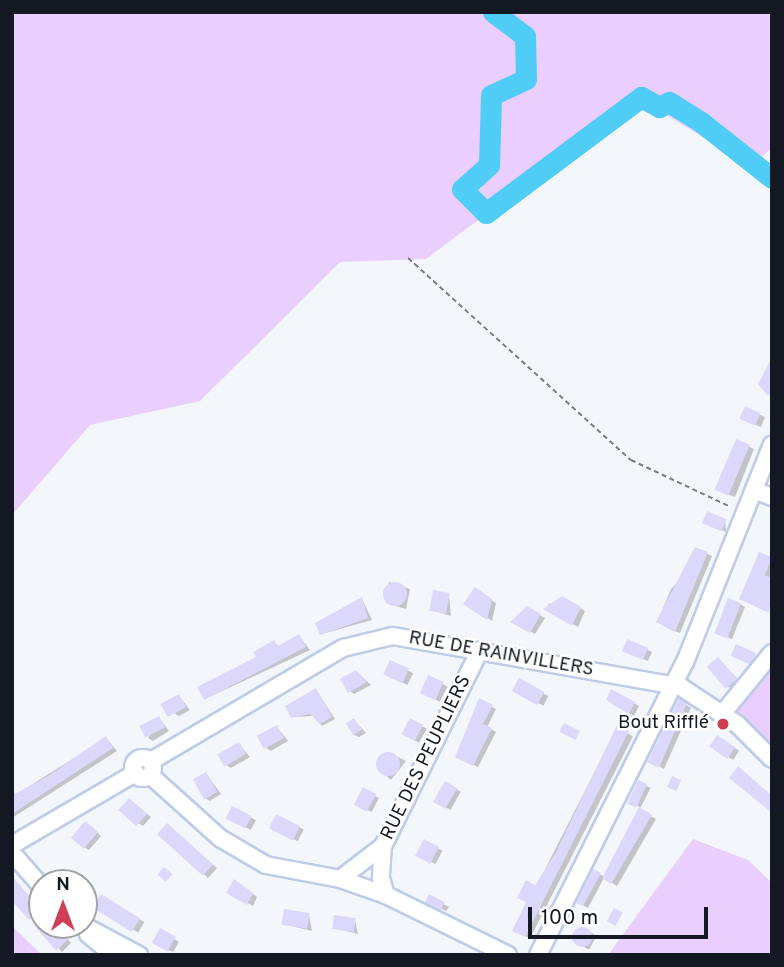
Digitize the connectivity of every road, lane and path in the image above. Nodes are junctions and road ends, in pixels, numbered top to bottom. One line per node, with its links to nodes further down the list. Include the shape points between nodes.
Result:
1 (408, 258): 5 (path, via 631,460)
2 (772, 444): 3 (street)
3 (754, 490): 4 (street); 5 (street)
4 (772, 497)
5 (744, 513): 8 (street)
6 (772, 653): 9 (street)
7 (478, 654): 8 (street, RUE DE RAINVILLERS); 11 (street, RUE DE RAINVILLERS, via 402,636 365,639); 13 (street, RUE DES PEUPLIERS)
8 (673, 685): 9 (street); 23 (street)
9 (723, 713): 10 (street)
10 (772, 759)
11 (145, 770): 12 (street, RUE DE RAINVILLERS); 16 (street, via 246,856)
12 (12, 845)
13 (383, 846): 16 (street); 17 (street, RUE DES PEUPLIERS)
14 (12, 853): 15 (street)
15 (28, 871)
16 (340, 879): 17 (street)
17 (386, 895): 22 (street)
18 (98, 934): 21 (street)
19 (96, 939): 20 (street)
20 (113, 955)
21 (139, 955)
22 (509, 955)
23 (538, 955)

